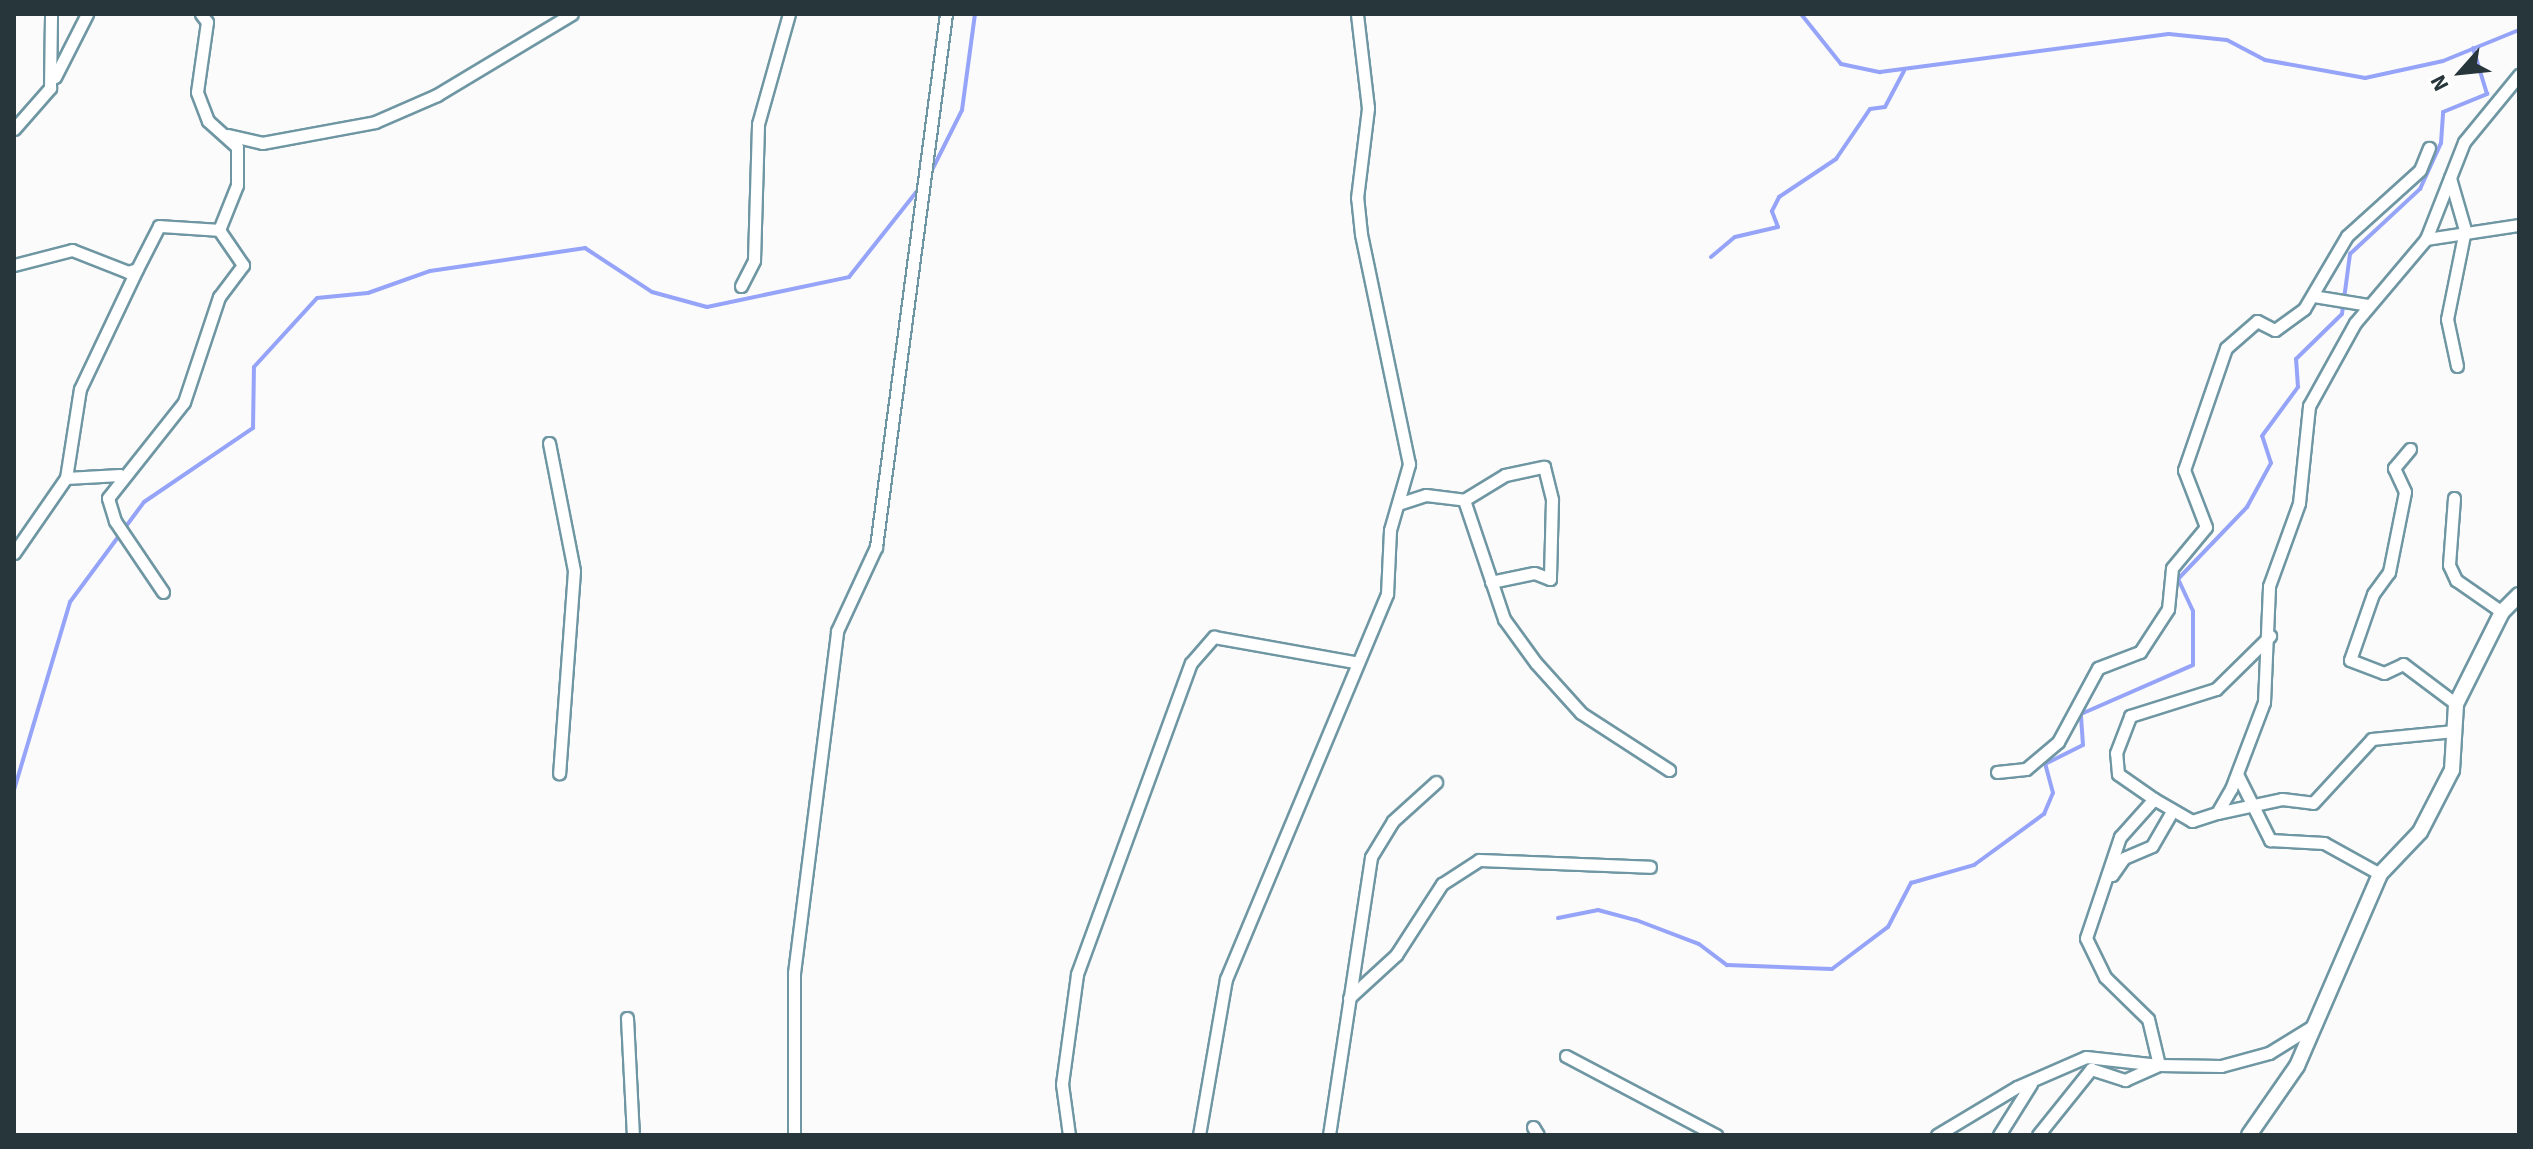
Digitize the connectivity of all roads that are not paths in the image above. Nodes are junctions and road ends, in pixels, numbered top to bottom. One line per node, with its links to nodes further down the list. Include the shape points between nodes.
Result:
1 (51, 14): 9 (street)
2 (87, 14): 9 (street)
3 (201, 14): 11 (street, via 207,22 197,92 208,121)
4 (572, 14): 11 (street, via 437,95 375,122 262,143)
5 (789, 14): 20 (street, via 758,124 754,260)
6 (946, 14): 59 (street, via 876,547 837,631 794,973)
7 (1357, 14): 30 (street, via 1368,108 1357,198 1361,234 1409,450)
8 (2519, 75): 13 (street, via 2464,142)
9 (50, 88): 10 (street)
10 (14, 129)
11 (227, 135): 15 (street, via 237,147 237,185)
12 (2429, 148): 21 (street, via 2420,170 2347,236)
13 (2450, 178): 16 (street); 17 (street)
14 (2519, 225): 16 (street, via 2501,232)
15 (219, 230): 19 (street, via 159,226); 26 (street, via 243,265 219,297 184,402)
16 (2465, 230): 17 (street); 23 (street, via 2447,319)
17 (2426, 239): 22 (street)
18 (14, 265): 19 (street, via 72,250)
19 (137, 269): 27 (street, via 80,389)
20 (741, 286)
21 (2313, 296): 22 (street); 41 (street, via 2275,330 2257,321 2226,348 2184,470 2206,527 2172,568 2168,609 2148,643 2115,667 2098,668 2058,742 2039,760)
22 (2368, 305): 36 (street, via 2305,418 2299,503 2269,586)
23 (2457, 366)
24 (549, 443): 42 (street, via 574,571)
25 (2410, 449): 38 (street, via 2394,468 2405,492 2389,572 2373,594 2350,660 2384,673 2403,664)
26 (120, 475): 27 (street); 33 (street, via 108,498 115,521)
27 (66, 478): 31 (street)
28 (2454, 498): 35 (street, via 2449,565 2456,580)
29 (1464, 500): 30 (street, via 1426,495); 32 (street); 32 (street, via 1505,475 1544,467 1552,500 1550,579 1534,573)
30 (1398, 504): 37 (street, via 1387,594)
31 (14, 553)
32 (1491, 582): 40 (street, via 1504,619 1554,686 1628,750)
33 (163, 592)
34 (2519, 595): 35 (street)
35 (2502, 612): 38 (street)
36 (2270, 636): 43 (street, via 2264,702); 45 (street, via 2216,689 2130,716 2116,753 2118,774)
37 (1355, 662): 60 (street, via 1214,637 1191,663 1077,974 1062,1084); 61 (street, via 1226,979)
38 (2456, 704): 39 (street)
39 (2454, 731): 46 (street, via 2372,739 2313,803); 50 (street, via 2452,770 2420,832)
40 (1669, 770)
41 (1997, 772)
42 (559, 773)
43 (2238, 776): 46 (street); 48 (street)
44 (1436, 782): 52 (street, via 1393,821 1371,857)
45 (2154, 799): 47 (street); 51 (street, via 2126,823)
46 (2246, 803): 48 (street); 50 (street, via 2270,840 2324,843)
47 (2172, 812): 48 (street, via 2192,821); 51 (street, via 2152,846 2124,858)
48 (2217, 813)
49 (1650, 867): 52 (street, via 1479,860 1442,884 1396,955)
50 (2380, 874): 54 (street)
51 (2108, 878): 56 (street, via 2086,938 2105,977 2148,1019)
52 (1349, 998): 62 (street)
53 (627, 1018): 58 (street)
54 (2316, 1023): 56 (street, via 2269,1053 2221,1066); 67 (street)
55 (1566, 1056): 63 (street)
56 (2159, 1065): 57 (street, via 2091,1056); 66 (street, via 2125,1080 2091,1069)
57 (2031, 1084): 64 (street); 65 (street)
58 (633, 1135)
59 (794, 1135)
60 (1069, 1135)
61 (1199, 1135)
62 (1329, 1135)
63 (1716, 1135)
64 (1937, 1135)
65 (1999, 1135)
66 (2038, 1135)
67 (2249, 1135)

